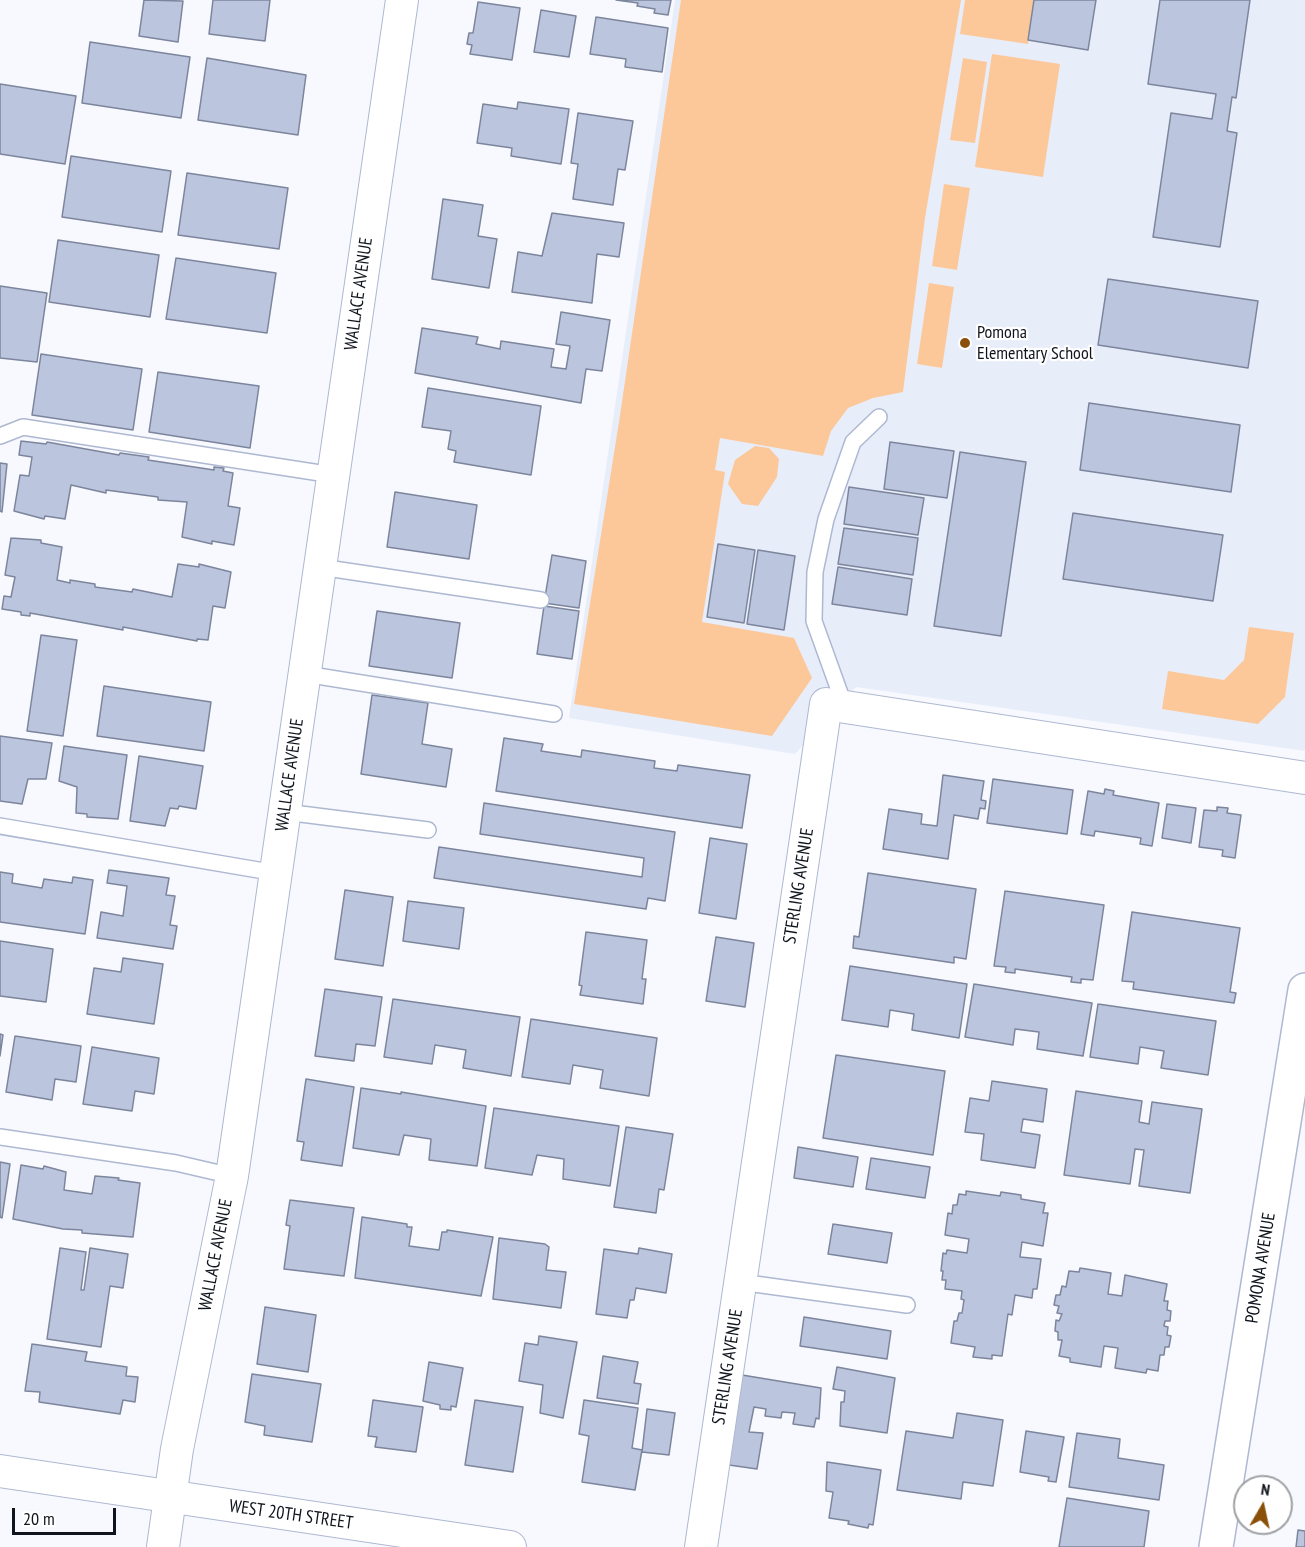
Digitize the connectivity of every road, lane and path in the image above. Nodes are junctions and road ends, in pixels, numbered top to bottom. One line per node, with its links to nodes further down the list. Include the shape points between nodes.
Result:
1 (402, 0): 4 (street, WALLACE AVENUE)
2 (879, 417): 8 (lane, via 853,442 826,519 815,572 814,621)
3 (0, 436): 4 (lane, via 23,427 33,428)
4 (333, 475): 5 (street, WALLACE AVENUE)
5 (320, 567): 6 (lane); 7 (street, WALLACE AVENUE)
6 (541, 600)
7 (304, 674): 9 (lane); 11 (street, WALLACE AVENUE)
8 (845, 707): 10 (street, STERLING AVENUE); 18 (street, STERLING AVENUE, via 826,704)
9 (554, 714)
10 (1305, 778)
11 (285, 812): 13 (lane); 14 (street, WALLACE AVENUE)
12 (0, 826): 14 (lane)
13 (428, 830)
14 (276, 873): 17 (street, WALLACE AVENUE)
15 (1305, 990): 25 (street, POMONA AVENUE)
16 (0, 1137): 17 (lane, via 176,1163)
17 (232, 1176): 21 (street, WALLACE AVENUE)
18 (741, 1282): 19 (lane); 24 (street, STERLING AVENUE)
19 (907, 1305)
20 (0, 1471): 21 (street, WEST 20TH STREET)
21 (170, 1497): 22 (street, WALLACE AVENUE); 23 (street, WEST 20TH STREET)
22 (163, 1547)
23 (510, 1547)
24 (701, 1547)
25 (1216, 1547)

